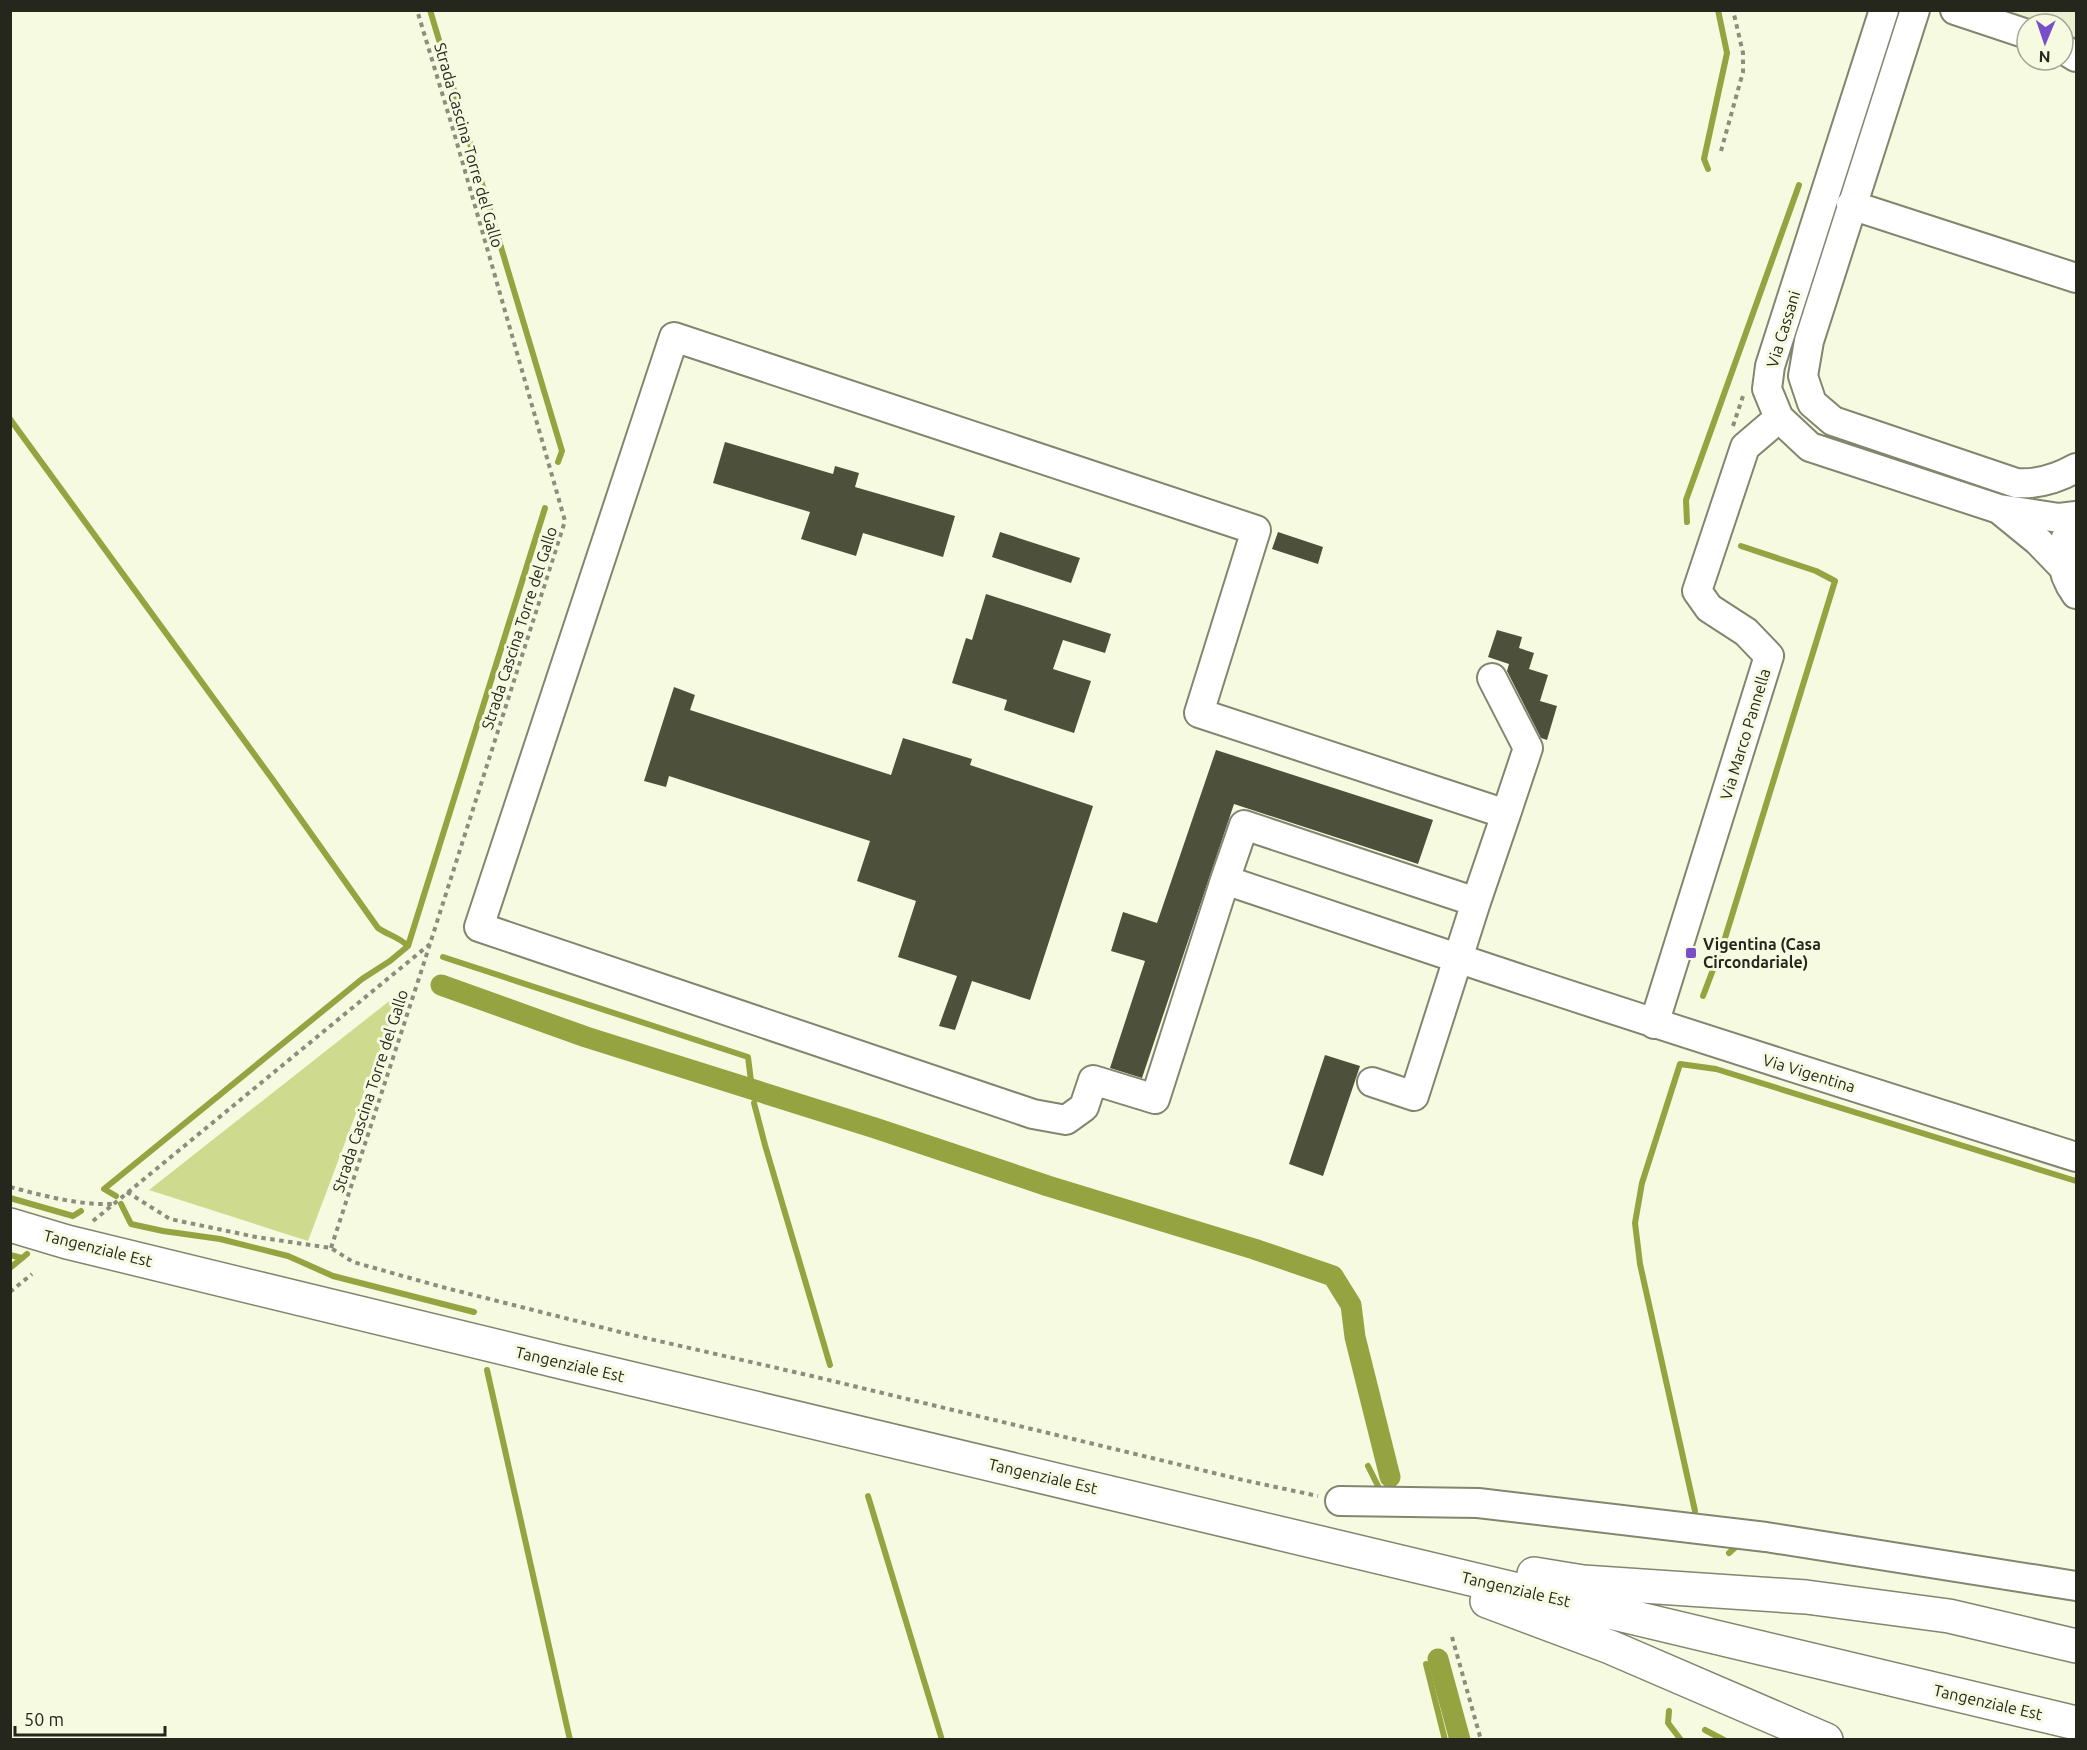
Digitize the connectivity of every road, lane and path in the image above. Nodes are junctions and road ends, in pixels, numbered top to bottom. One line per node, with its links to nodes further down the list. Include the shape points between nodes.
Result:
1 (417, 10): 21 (path, Strada Cascina Torre del Gallo, via 566,521)
2 (1733, 10): 7 (path, via 1743,53 1743,72)
3 (1884, 10): 10 (street, Via Cassani, via 1770,366 1767,389)
4 (1955, 10): 6 (street)
5 (1913, 12): 8 (street)
6 (2015, 30)
7 (1721, 151)
8 (1851, 205): 9 (street); 11 (street, via 1809,341 1803,376 1812,403 1833,421 2016,483 2031,484 2063,476)
9 (2076, 278)
10 (1779, 418): 12 (street, Via Cassani, via 1810,447); 23 (street, Via Marco Pannella, via 1745,447 1697,591 1709,608 1746,632 1769,656)
11 (2076, 468)
12 (1999, 509): 13 (street, Via Cassani, via 2059,518); 15 (street, Via Cassani)
13 (2076, 516)
14 (2076, 523): 15 (street, via 2066,538)
15 (2063, 567): 16 (street, Via Cassani)
16 (2076, 594)
17 (1492, 678): 18 (street, via 1528,748)
18 (1506, 814): 19 (street, via 1199,713 1256,530 674,337 479,927 1033,1114 1066,1120 1084,1107 1093,1080 1155,1099); 20 (street)
19 (1225, 880): 20 (street, via 1244,825); 22 (street, Via Vigentina)
20 (1476, 902): 22 (street)
21 (431, 944): 27 (path); 31 (path, Strada Cascina Torre del Gallo)
22 (1457, 958): 23 (street, Via Vigentina); 24 (street, via 1413,1096)
23 (1654, 1024): 25 (street, Via Vigentina)
24 (1372, 1082)
25 (2076, 1157)
26 (10, 1187): 28 (path, via 58,1200)
27 (128, 1192): 28 (path); 31 (path, via 170,1219)
28 (112, 1204): 30 (path)
29 (10, 1225): 35 (highway, Tangenziale Est, via 557,1361)
30 (88, 1226)
31 (331, 1248): 34 (path, via 353,1262 616,1331)
32 (32, 1274): 33 (path)
33 (10, 1292)
34 (1340, 1501): 36 (street, via 1478,1503 1766,1537)
35 (1269, 1530): 38 (highway, via 1582,1582 1806,1597 1949,1616); 39 (highway, Tangenziale Est); 41 (highway, via 1360,1566 1486,1600 1610,1647)
36 (2076, 1586)
37 (1452, 1637): 40 (path)
38 (2076, 1646)
39 (2076, 1723)
40 (1481, 1740)
41 (1826, 1740)

